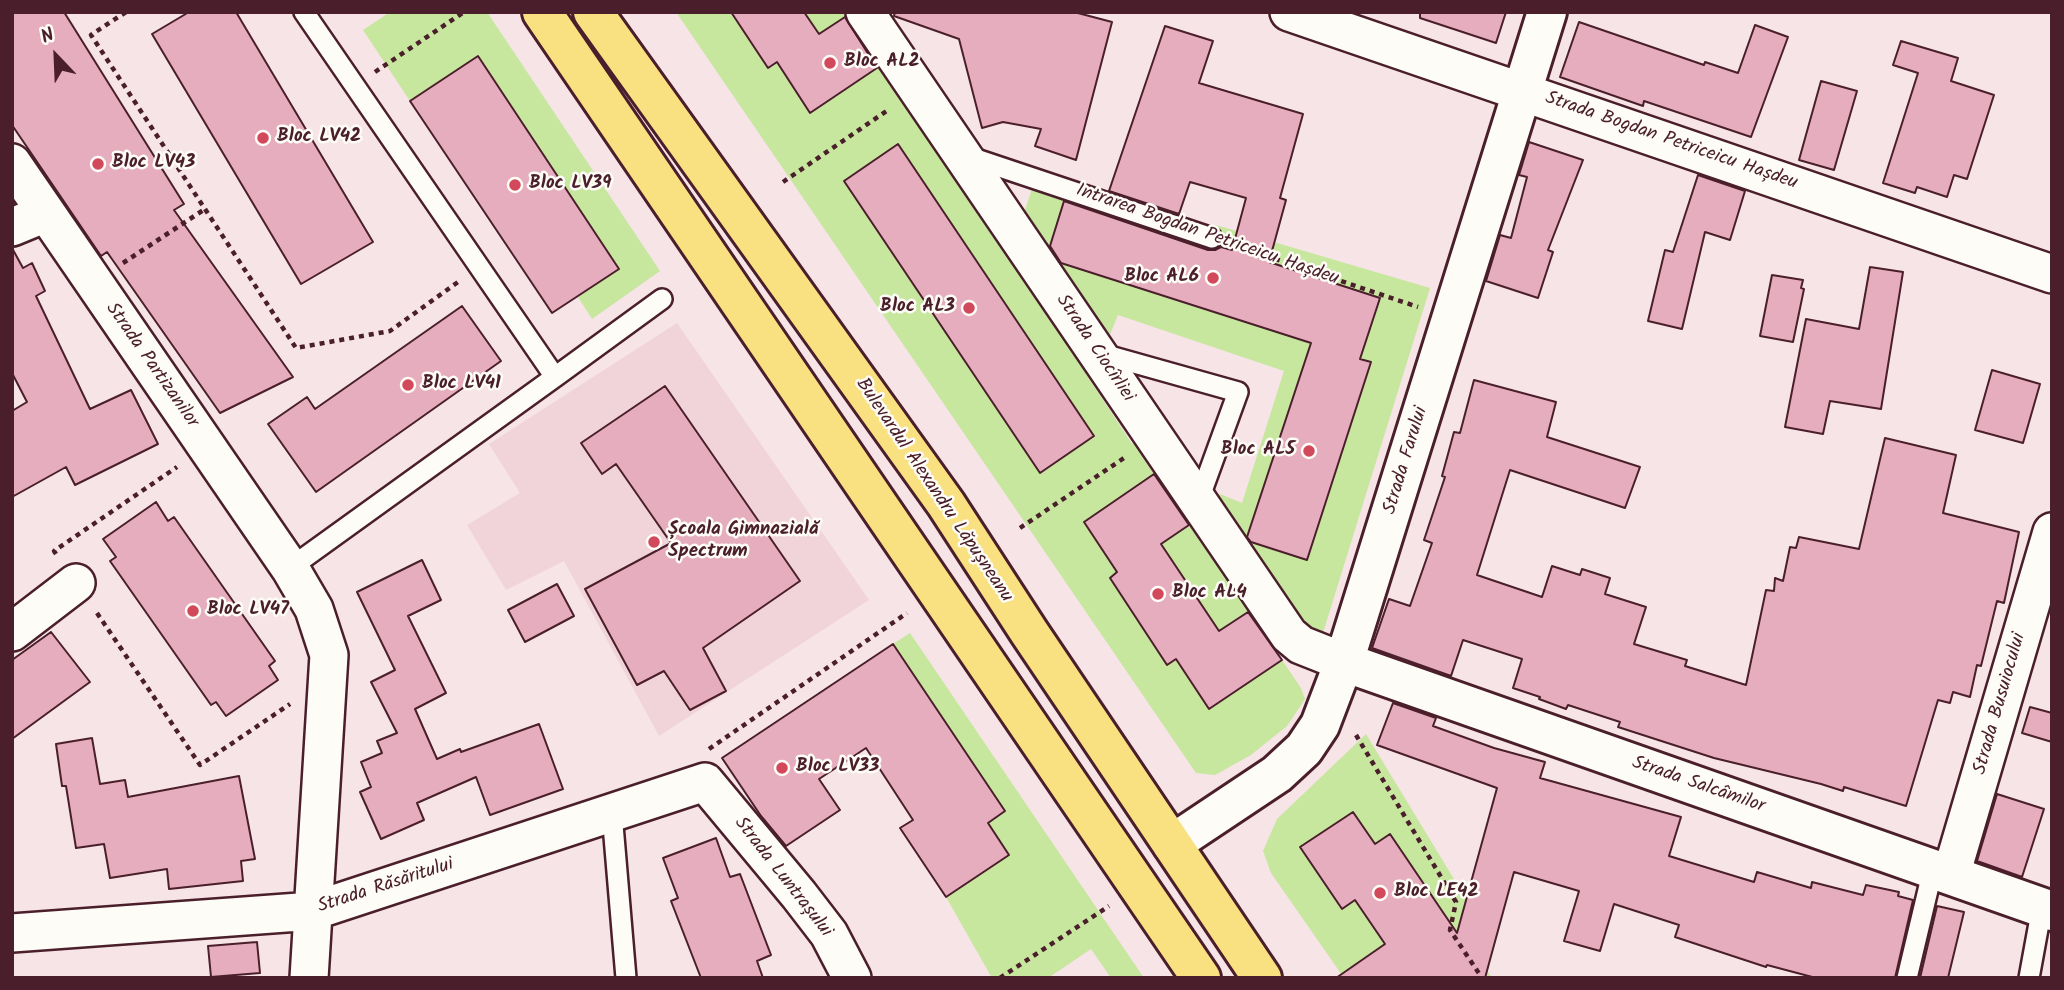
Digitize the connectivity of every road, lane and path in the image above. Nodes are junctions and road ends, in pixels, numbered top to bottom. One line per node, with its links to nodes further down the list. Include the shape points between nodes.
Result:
1 (126, 12): 15 (path, via 91,35)
2 (304, 12): 9 (lane)
3 (464, 12): 9 (path)
4 (542, 12): 50 (main road)
5 (593, 12): 40 (main road, Bulevardul Alexandru Lăpușneanu, via 946,504)
6 (865, 12): 10 (street, Strada Ciocîrliei)
7 (1289, 12): 11 (street, Strada Bogdan Petriceicu Hașdeu)
8 (1547, 12): 11 (street, Strada Farului)
9 (354, 86): 19 (lane)
10 (917, 89): 12 (street, Strada Ciocîrliei); 14 (path)
11 (1524, 92): 20 (street, Strada Bogdan Petriceicu Hașdeu); 23 (street, Strada Farului)
12 (962, 154): 18 (lane, Intrarea Bogdan Petriceicu Hașdeu); 24 (street, Strada Ciocîrliei)
13 (12, 163): 16 (street, Strada Partizanilor)
14 (783, 181)
15 (205, 209): 19 (path, via 296,348 390,331); 21 (path)
16 (46, 214): 17 (street); 21 (street, Strada Partizanilor)
17 (12, 227)
18 (1212, 238): 23 (path, Intrarea Bogdan Petriceicu Hașdeu)
19 (479, 267): 25 (lane)
20 (2052, 274)
21 (93, 283): 27 (street, Strada Partizanilor)
22 (662, 299): 25 (lane)
23 (1452, 319): 35 (street, Strada Farului)
24 (1096, 352): 26 (street, Strada Ciocîrliei); 28 (lane, via 1238,392)
25 (555, 377): 31 (lane)
26 (1155, 438): 28 (street, Strada Ciocîrliei); 29 (path)
27 (207, 447): 31 (street, Strada Partizanilor); 32 (path, via 54,551)
28 (1198, 502): 35 (street, Strada Ciocîrliei, via 1289,635 1301,645)
29 (1020, 528)
30 (2052, 533): 41 (street, Strada Busuiocului)
31 (290, 569): 36 (street, Strada Partizanilor, via 314,609 330,655)
32 (76, 583): 34 (street); 36 (path, via 200,765)
33 (908, 613): 38 (path, via 710,747)
34 (12, 632)
35 (1344, 662): 40 (street, Strada Farului, via 1320,725 1304,749 1277,774); 41 (street, Strada Salcâmilor)
36 (328, 678): 44 (street, Strada Partizanilor)
37 (1356, 735): 52 (path, via 1456,902 1450,930)
38 (705, 782): 39 (street, Strada Răsăritului); 48 (street, Strada Luntrașului, via 829,934)
39 (612, 813): 44 (street, Strada Răsăritului); 47 (lane)
40 (1172, 844): 51 (main road, Bulevardul Alexandru Lăpușneanu)
41 (1942, 872): 43 (street, Strada Salcâmilor); 53 (lane)
42 (1110, 905): 49 (path)
43 (2047, 909): 54 (lane)
44 (313, 911): 45 (street, Strada Răsăritului); 46 (street, Strada Partizanilor)
45 (12, 933)
46 (309, 978)
47 (626, 978)
48 (852, 978)
49 (1000, 978)
50 (1201, 978)
51 (1262, 978)
52 (1482, 978)
53 (1907, 978)
54 (2029, 978)

